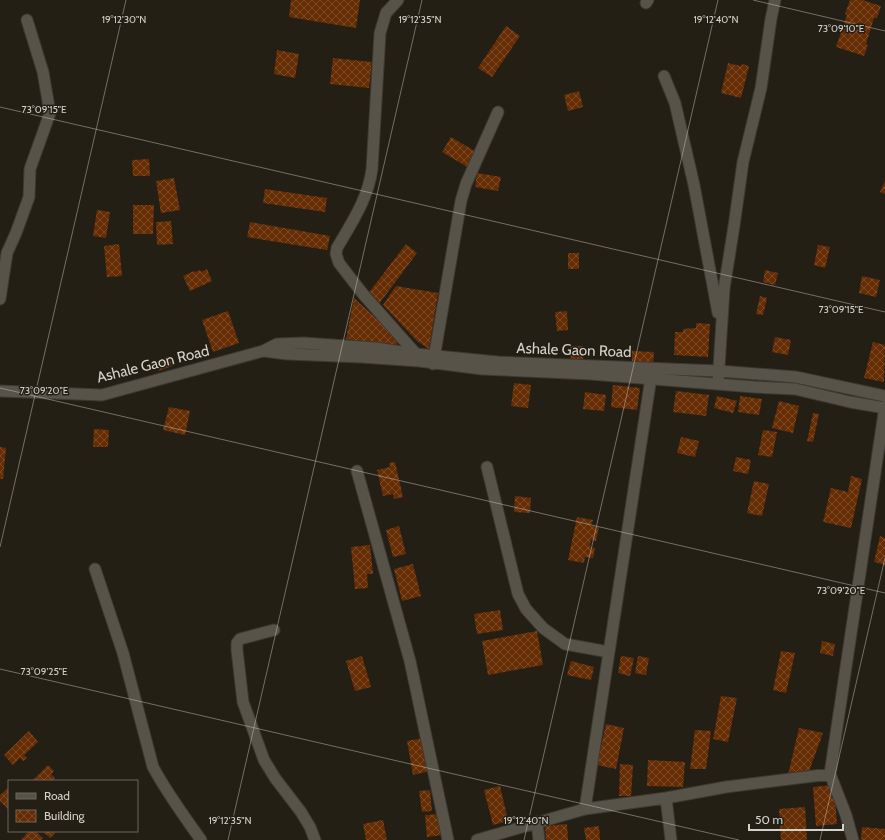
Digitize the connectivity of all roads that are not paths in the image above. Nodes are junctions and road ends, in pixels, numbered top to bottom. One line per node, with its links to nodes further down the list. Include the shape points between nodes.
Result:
1 (398, 0): 8 (street, via 386,13 380,33 370,184 361,208 336,254 339,263 363,294)
2 (775, 0): 7 (street, via 761,88 743,162 724,289)
3 (27, 20): 6 (street, via 43,72 50,113 30,169 29,197 7,253)
4 (664, 76): 7 (street, via 674,103 694,185)
5 (498, 112): 9 (street, via 461,200)
6 (0, 300)
7 (721, 330): 10 (street)
8 (418, 358): 9 (street, Ashale Gaon Road); 15 (street, Ashale Gaon Road, via 375,348 304,343 277,344 263,351 102,395)
9 (434, 360): 11 (street, Ashale Gaon Road)
10 (719, 371): 11 (street, Ashale Gaon Road); 12 (street, Ashale Gaon Road); 13 (street)
11 (652, 373): 13 (street, Ashale Gaon Road); 22 (street)
12 (796, 376): 14 (street); 16 (street, Ashale Gaon Road)
13 (718, 383): 14 (street, Ashale Gaon Road)
14 (795, 389): 17 (street, Ashale Gaon Road)
15 (0, 392)
16 (885, 396)
17 (885, 407): 23 (street)
18 (487, 467): 22 (street, via 518,594 526,609 543,628 565,644)
19 (357, 471): 29 (street, via 410,661)
20 (94, 569): 27 (street, via 123,653 153,767)
21 (274, 630): 28 (street, via 240,639 238,642 243,702 264,760 301,812)
22 (609, 652): 25 (street)
23 (830, 774): 24 (street, via 726,787); 33 (street)
24 (666, 798): 25 (street); 32 (street)
25 (585, 809): 26 (street)
26 (537, 822): 30 (street); 31 (street)
27 (201, 840)
28 (315, 840)
29 (448, 840)
30 (479, 840)
31 (539, 840)
32 (671, 840)
33 (853, 840)

